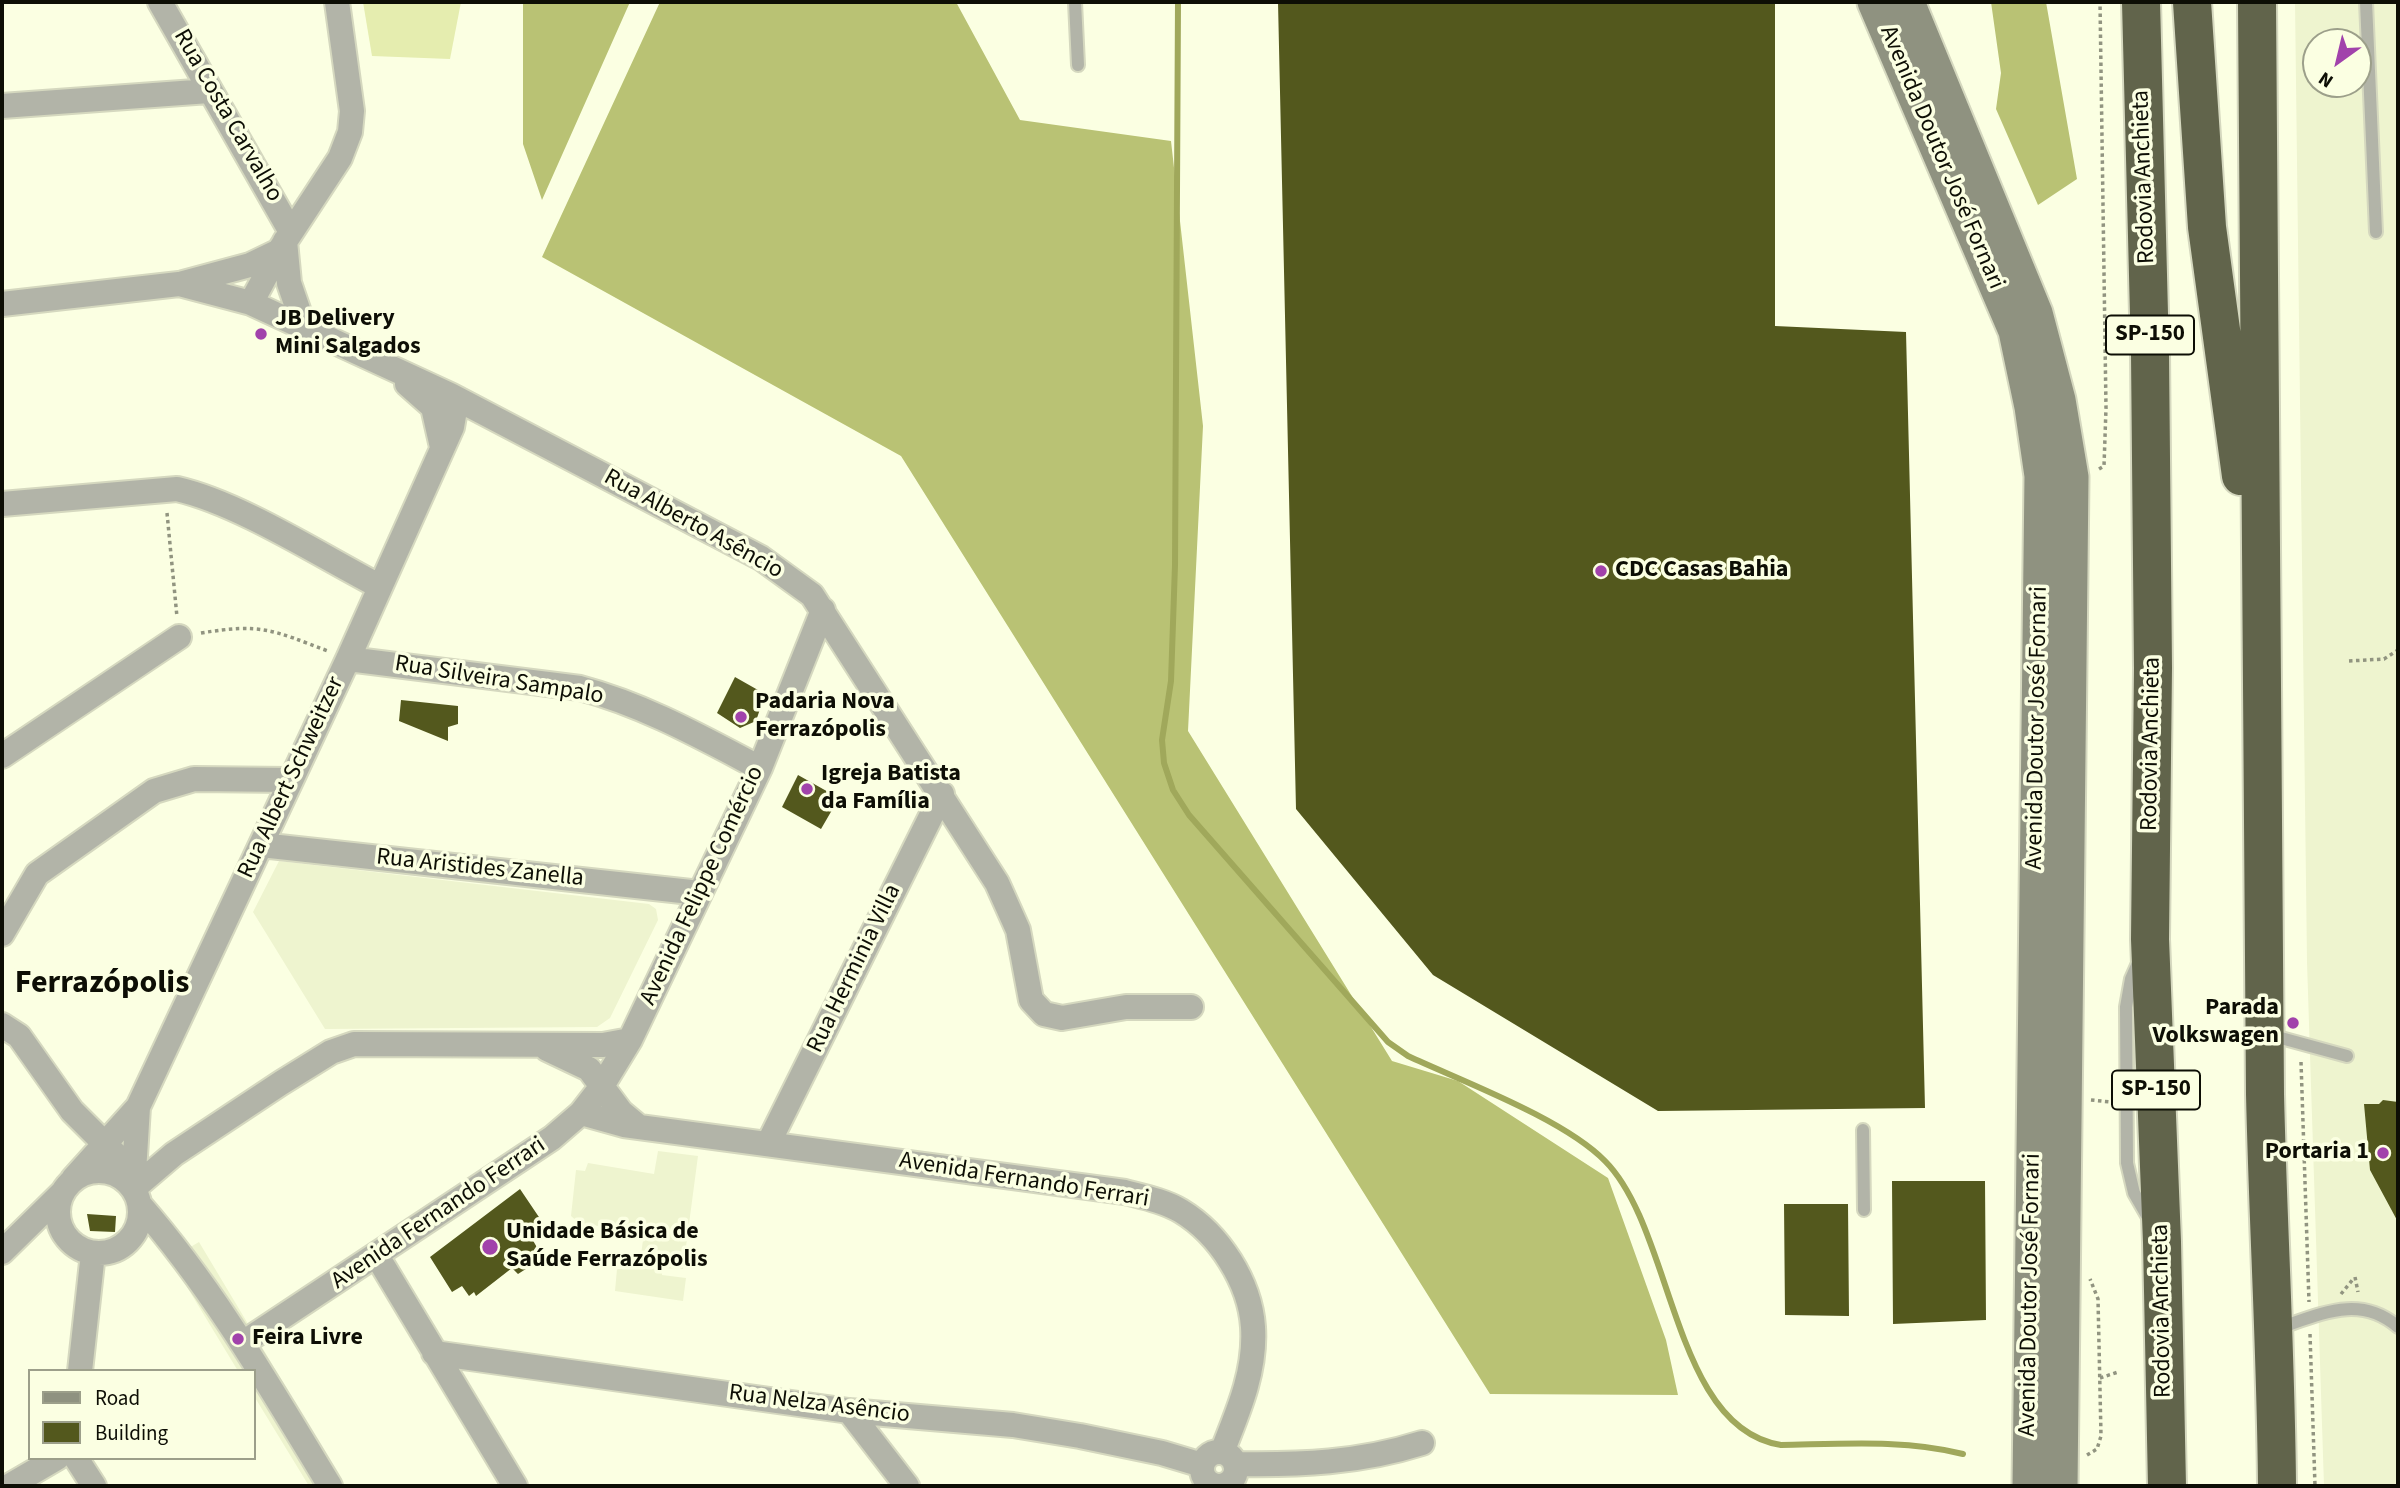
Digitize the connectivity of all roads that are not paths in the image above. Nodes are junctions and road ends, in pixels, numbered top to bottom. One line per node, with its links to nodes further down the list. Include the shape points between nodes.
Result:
1 (160, 2): 11 (street, Rua Costa Carvalho)
2 (337, 2): 14 (street, via 352,111 350,132 340,158)
3 (1075, 2): 10 (lane)
4 (1874, 2): 78 (street, Avenida Doutor José Fornari, via 2015,331 2041,476)
5 (1908, 2): 71 (street, Avenida Doutor José Fornari, via 2036,313 2059,400 2072,477)
6 (2141, 2): 36 (highway, Rodovia Anchieta / SP-150, via 2154,668)
7 (2192, 2): 26 (highway, SP-150, via 2207,227)
8 (2257, 2): 26 (highway, SP-150)
9 (2366, 2): 13 (lane)
10 (1078, 65)
11 (209, 91): 12 (street); 14 (street, Rua Costa Carvalho, via 255,164)
12 (2, 106)
13 (2376, 232)
14 (285, 242): 15 (street, via 250,265); 16 (street); 18 (street, via 289,284)
15 (179, 284): 16 (street, Rua Alberto Asêncio); 17 (street)
16 (251, 303): 18 (street, Rua Alberto Asêncio)
17 (2, 304)
18 (303, 324): 19 (street, Rua Alberto Asêncio)
19 (382, 362): 20 (street, Rua Alberto Asêncio); 22 (street, Rua Alberto Asêncio, via 433,407)
20 (450, 395): 21 (street, Rua Alberto Asêncio); 22 (street, Rua Albert Schweitzer, via 454,417)
21 (497, 420): 22 (street, Rua Albert Schweitzer, via 466,423); 25 (street, Rua Alberto Asêncio, via 761,558 812,595)
22 (442, 447): 24 (street, Rua Albert Schweitzer)
23 (2, 504): 24 (street, via 165,490 195,494)
24 (379, 586): 28 (street, Rua Albert Schweitzer)
25 (823, 610): 30 (street, Avenida Felippe Comércio); 32 (street, Rua Alberto Asêncio)
26 (2263, 634): 39 (highway, SP-150)
27 (179, 637): 29 (street)
28 (348, 659): 30 (street, Rua Silveira Sampalo, via 598,693 670,722); 31 (street, Rua Albert Schweitzer)
29 (2, 756)
30 (760, 768): 34 (street, Avenida Felippe Comércio)
31 (290, 780): 33 (street, Rua Albert Schweitzer); 35 (street, via 194,779 154,791 37,874)
32 (942, 794): 37 (street, Rua Alberto Asêncio, via 1013,914 1036,1008 1062,1018 1126,1007); 49 (street, Rua Herminia Villa)
33 (261, 845): 34 (street, Rua Aristides Zanella); 44 (street, Rua Albert Schweitzer)
34 (700, 893): 40 (street, Avenida Felippe Comércio)
35 (2, 934)
36 (2150, 939): 56 (highway, Rodovia Anchieta / SP-150); 56 (lane, via 2131,979 2126,1007 2129,1173 2134,1193)
37 (1191, 1007)
38 (2, 1025): 50 (street, via 19,1036 72,1111)
39 (2265, 1034): 42 (lane); 62 (highway, SP-150, via 2267,1209)
40 (630, 1040): 41 (street, via 603,1045); 43 (street, Avenida Felippe Comércio)
41 (530, 1043): 43 (street, via 581,1063); 51 (street, via 354,1044 331,1052)
42 (2347, 1056)
43 (602, 1086): 45 (street, Avenida Felippe Comércio); 46 (street)
44 (138, 1107): 48 (street, Rua Albert Schweitzer); 50 (street, Rua Albert Schweitzer)
45 (581, 1113): 46 (street, Avenida Fernando Ferrari); 61 (street, Avenida Fernando Ferrari, via 552,1138)
46 (639, 1127): 49 (street, Avenida Fernando Ferrari)
47 (1863, 1130): 54 (lane)
48 (138, 1140): 51 (street, via 152,1150); 53 (street, Rua Albert Schweitzer)
49 (768, 1144): 72 (street, Avenida Fernando Ferrari, via 1125,1192 1163,1202 1192,1219 1218,1244 1237,1274 1253,1326 1247,1381)
50 (106, 1145): 52 (street, Rua Albert Schweitzer); 53 (street)
51 (174, 1154): 53 (street)
52 (68, 1185): 53 (street, via 101,1171); 55 (street, via 57,1210); 58 (street, Rua Albert Schweitzer)
53 (136, 1190): 57 (street, via 136,1231); 60 (street)
54 (1864, 1210)
55 (70, 1242): 58 (street, via 41,1238); 59 (street)
56 (2162, 1242): 79 (highway, Rodovia Anchieta / SP-150)
57 (126, 1244): 59 (street, via 111,1252); 60 (street, via 156,1246)
58 (9, 1246)
59 (93, 1253): 66 (street)
60 (183, 1255): 64 (street)
61 (377, 1256): 64 (street, Avenida Fernando Ferrari); 65 (street)
62 (2292, 1323): 63 (lane, via 2351,1307 2388,1319); 80 (highway, SP-150)
63 (2398, 1328)
64 (243, 1343): 75 (street)
65 (434, 1353): 67 (street, Rua Nelza Asêncio); 76 (street)
66 (80, 1369)
67 (849, 1411): 72 (street, Rua Nelza Asêncio, via 1053,1432 1162,1453); 77 (street)
68 (1422, 1443): 72 (street, Rua Nelza Asêncio, via 1341,1462)
69 (54, 1460): 73 (street)
70 (77, 1460): 74 (street)
71 (2061, 1472)
72 (1219, 1477)
73 (9, 1486)
74 (94, 1486)
75 (330, 1486)
76 (515, 1486)
77 (907, 1486)
78 (2029, 1486)
79 (2167, 1486)
80 (2277, 1486)

